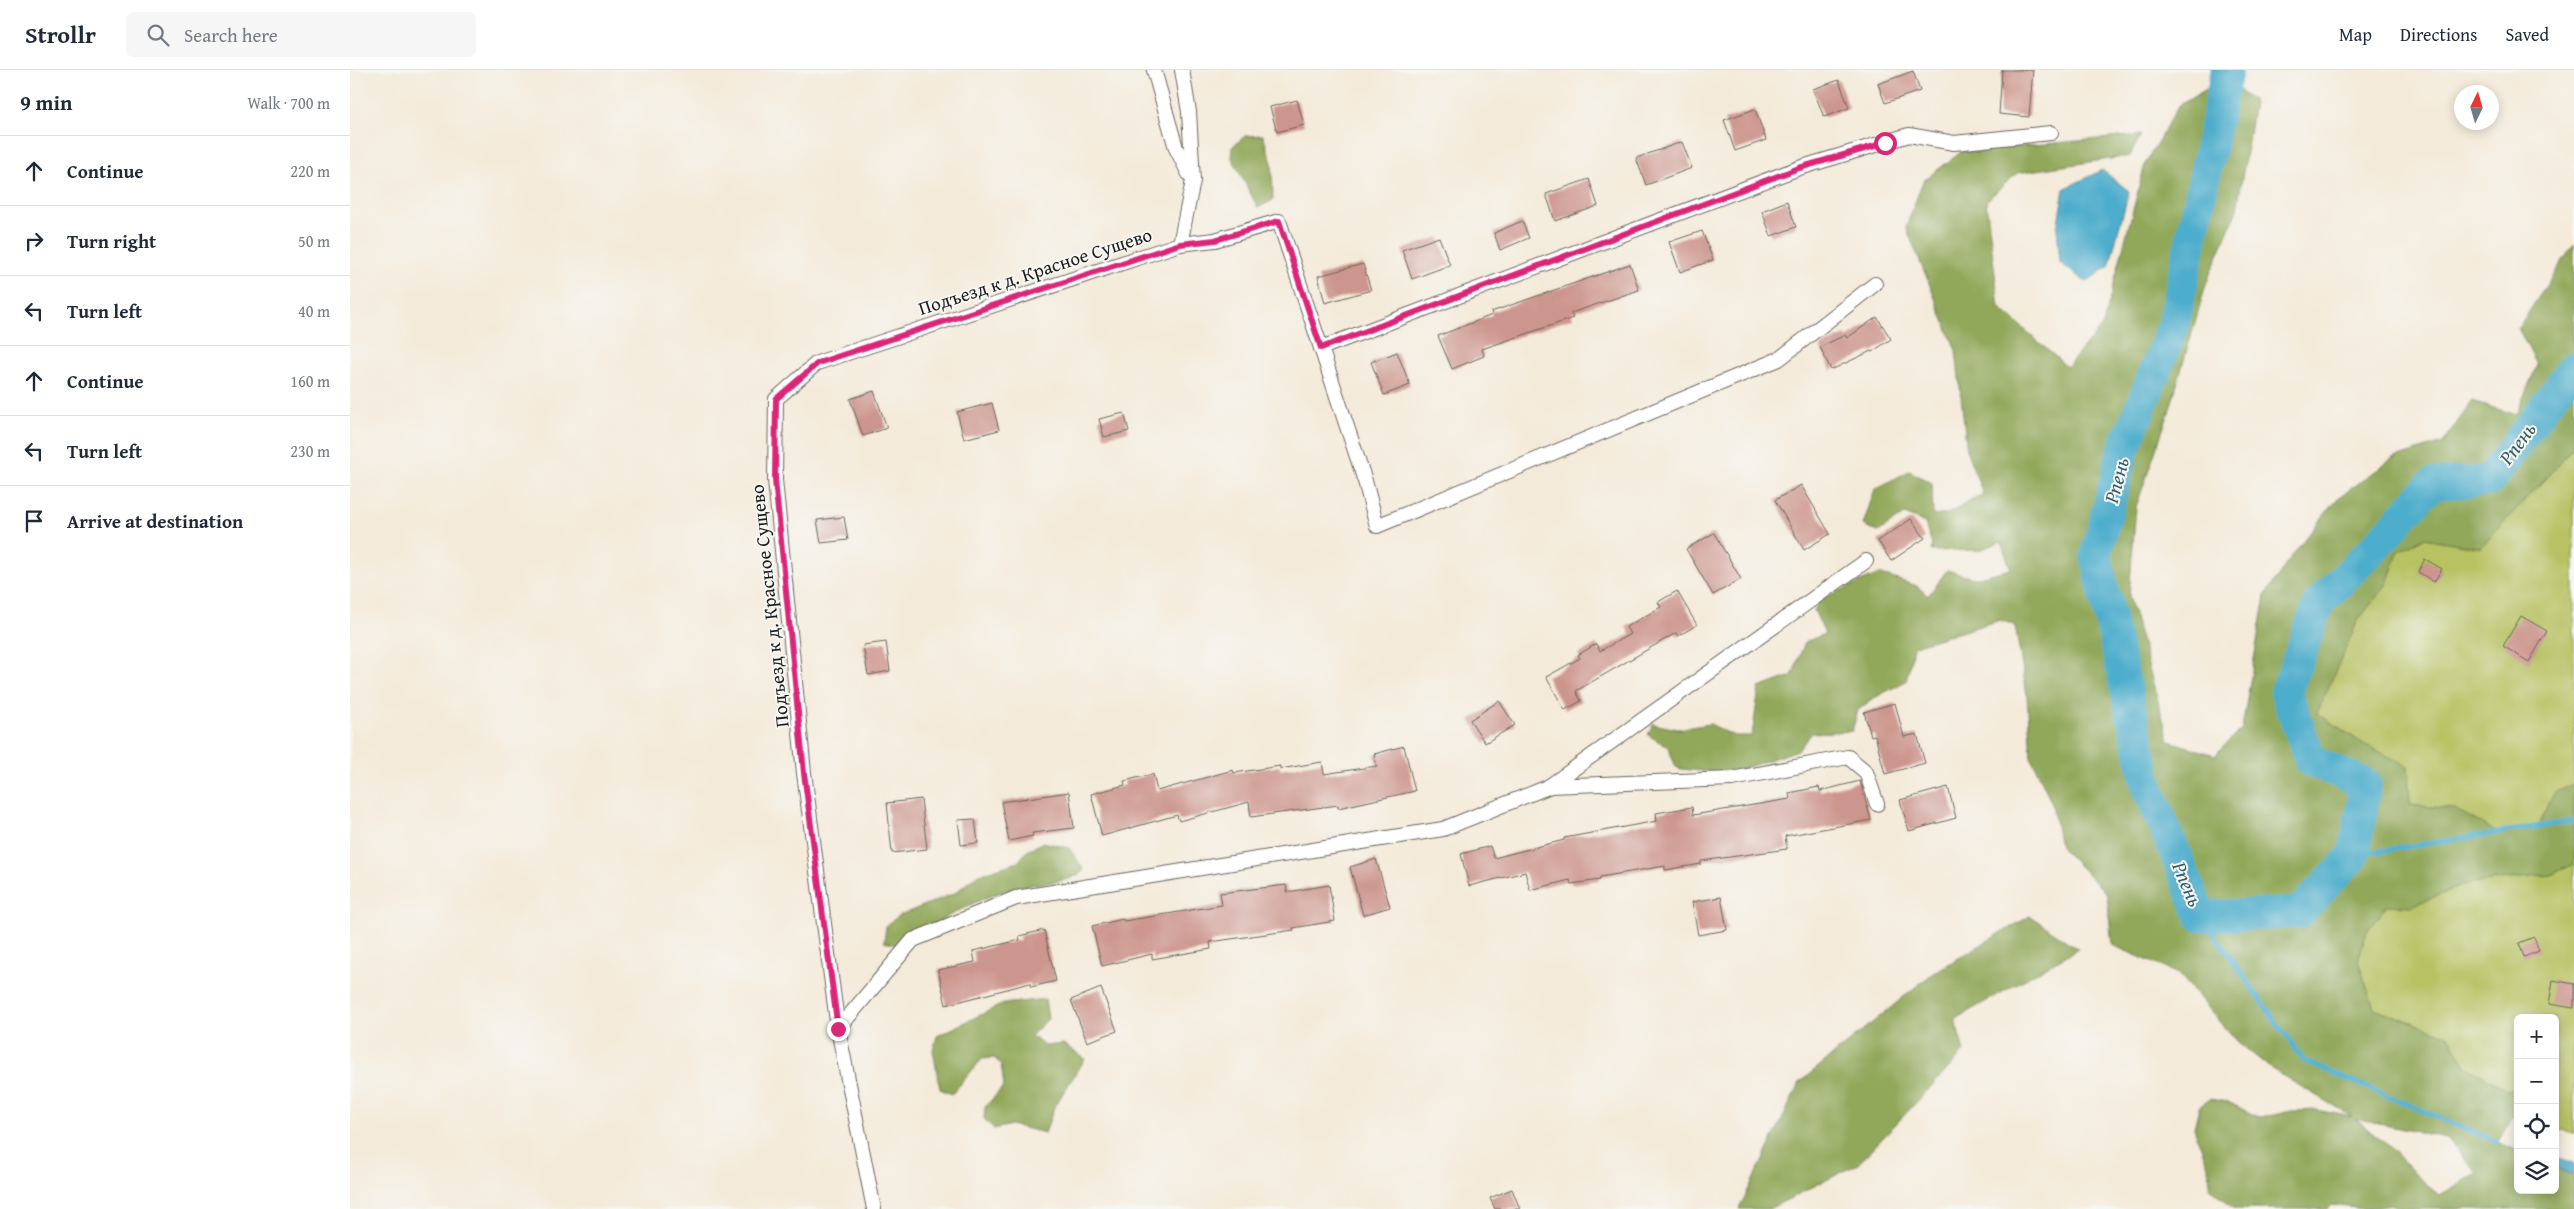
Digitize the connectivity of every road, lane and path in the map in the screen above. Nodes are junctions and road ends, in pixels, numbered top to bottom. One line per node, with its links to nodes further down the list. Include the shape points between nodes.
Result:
1 (1154, 70): 4 (street, via 1176,148)
2 (1182, 70): 4 (street)
3 (2051, 133): 7 (street, via 1954,143 1909,135 1799,168)
4 (1192, 181): 5 (street)
5 (1180, 244): 7 (street, Подъезд к д. Красное Сущево, via 1215,240 1279,221); 11 (street, Подъезд к д. Красное Сущево, via 818,363 776,399 777,500 804,773)
6 (1875, 284): 7 (street, via 1779,359 1377,526)
7 (1321, 348)
8 (1866, 561): 9 (street)
9 (1548, 786): 10 (street, via 1732,779 1848,757 1866,772); 11 (street, via 1443,829 1016,898 914,940)
10 (1878, 804)
11 (838, 1029): 12 (street, Подъезд к д. Красное Сущево)
12 (874, 1209)

